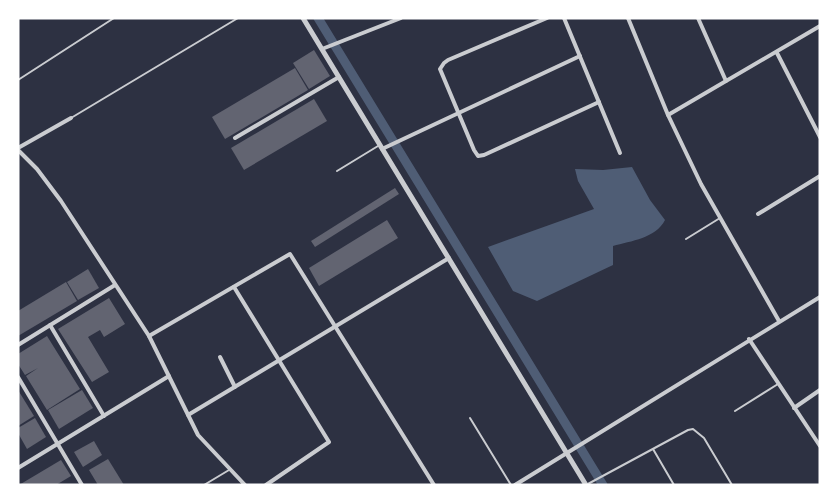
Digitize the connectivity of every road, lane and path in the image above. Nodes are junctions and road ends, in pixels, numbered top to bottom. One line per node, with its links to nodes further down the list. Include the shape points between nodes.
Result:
1 (114, 18): 14 (lane)
2 (238, 18): 19 (lane)
3 (303, 18): 10 (street)
4 (401, 18): 10 (street)
5 (546, 18): 17 (street, via 444,63 440,69)
6 (564, 18): 12 (street)
7 (628, 18): 18 (street)
8 (698, 18): 15 (street)
9 (820, 26): 11 (street)
10 (322, 49): 13 (street)
11 (777, 53): 15 (street); 20 (street)
12 (580, 57): 16 (street); 17 (street)
13 (339, 77): 21 (street); 22 (street)
14 (18, 80)
15 (726, 81): 18 (street)
16 (599, 102): 17 (street, via 478,156); 24 (street)
17 (458, 113): 22 (street)
18 (668, 115): 28 (street)
19 (71, 118): 23 (street)
20 (820, 137)
21 (236, 138)
22 (383, 146): 25 (lane); 30 (street)
23 (18, 149): 31 (street, via 61,201)
24 (620, 153)
25 (337, 171)
26 (820, 176): 27 (street)
27 (758, 214)
28 (720, 218): 29 (lane); 34 (street)
29 (687, 239)
30 (448, 258): 36 (street); 55 (street)
31 (115, 285): 35 (street); 37 (street)
32 (234, 287): 36 (street, via 290,254); 37 (street); 41 (street)
33 (820, 297): 34 (street)
34 (778, 321): 38 (street)
35 (50, 325): 39 (street); 50 (street)
36 (334, 326): 41 (street); 62 (street)
37 (149, 336): 42 (street)
38 (749, 339): 44 (street); 55 (street)
39 (18, 345)
40 (220, 357): 45 (street)
41 (280, 359): 45 (street); 61 (street, via 329,442)
42 (169, 376): 49 (street); 50 (street)
43 (18, 377): 52 (street)
44 (778, 384): 47 (street); 48 (lane)
45 (235, 387): 49 (street)
46 (820, 390): 47 (street)
47 (794, 408): 53 (street)
48 (735, 411)
49 (188, 415): 57 (street, via 198,435)
50 (104, 416): 52 (street)
51 (470, 418): 63 (lane)
52 (58, 444): 56 (street); 58 (street)
53 (820, 446)
54 (653, 449): 64 (lane); 65 (lane); 66 (lane, via 693,429 704,438)
55 (568, 451): 63 (street); 64 (street)
56 (18, 468)
57 (232, 469): 59 (lane); 60 (street)
58 (82, 485)
59 (204, 485)
60 (246, 485)
61 (266, 485)
62 (434, 485)
63 (513, 485)
64 (586, 485)
65 (674, 485)
66 (732, 485)

